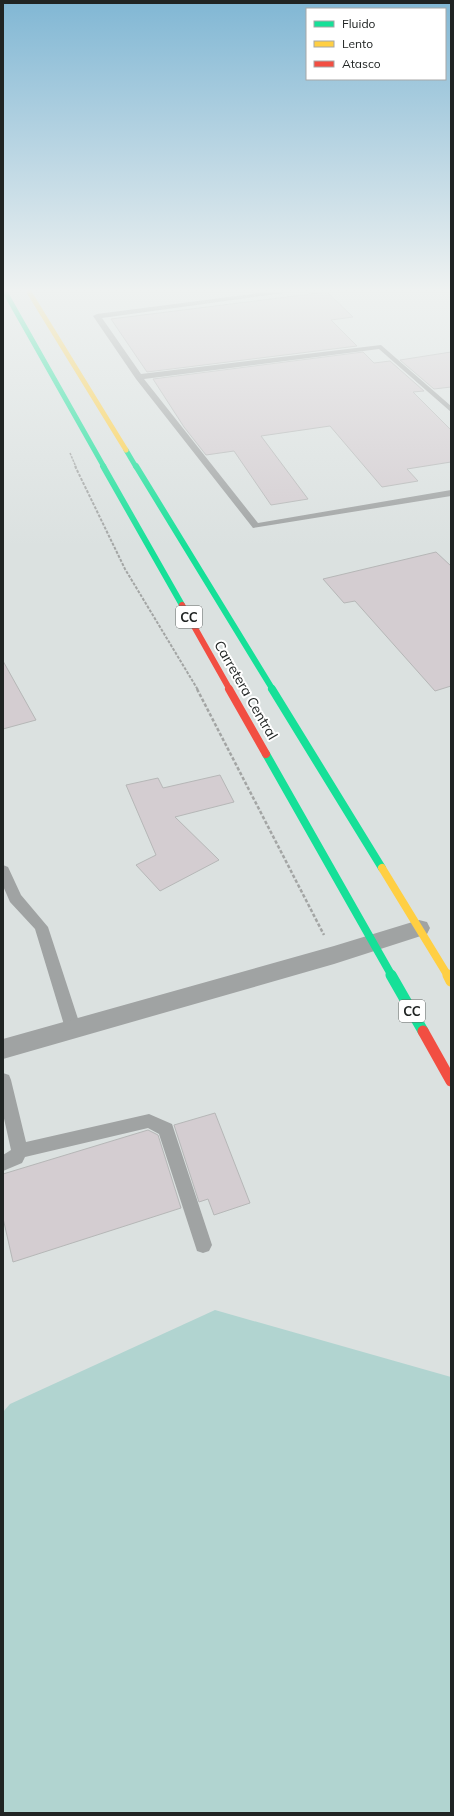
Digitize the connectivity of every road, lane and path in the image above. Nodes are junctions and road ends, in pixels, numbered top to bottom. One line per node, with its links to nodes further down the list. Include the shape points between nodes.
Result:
1 (53, 377): 10 (highway, Carretera Central / CC)
2 (81, 377): 9 (highway, Carretera Central / CC)
3 (139, 377): 7 (lane, via 256,526)
4 (414, 377): 5 (lane)
5 (451, 410)
6 (70, 452): 11 (path, via 88,495 125,569 199,692)
7 (451, 493)
8 (3, 870): 13 (lane, via 15,898 40,927)
9 (419, 928): 10 (street); 12 (highway, Carretera Central / CC)
10 (373, 942): 11 (street); 16 (highway, Carretera Central / CC)
11 (334, 954): 13 (street)
12 (451, 981)
13 (73, 1028): 14 (street)
14 (3, 1049)
15 (3, 1080): 17 (lane)
16 (451, 1081)
17 (20, 1151): 18 (lane, via 16,1158); 19 (lane, via 149,1121 166,1129)
18 (3, 1163)
19 (203, 1245)

